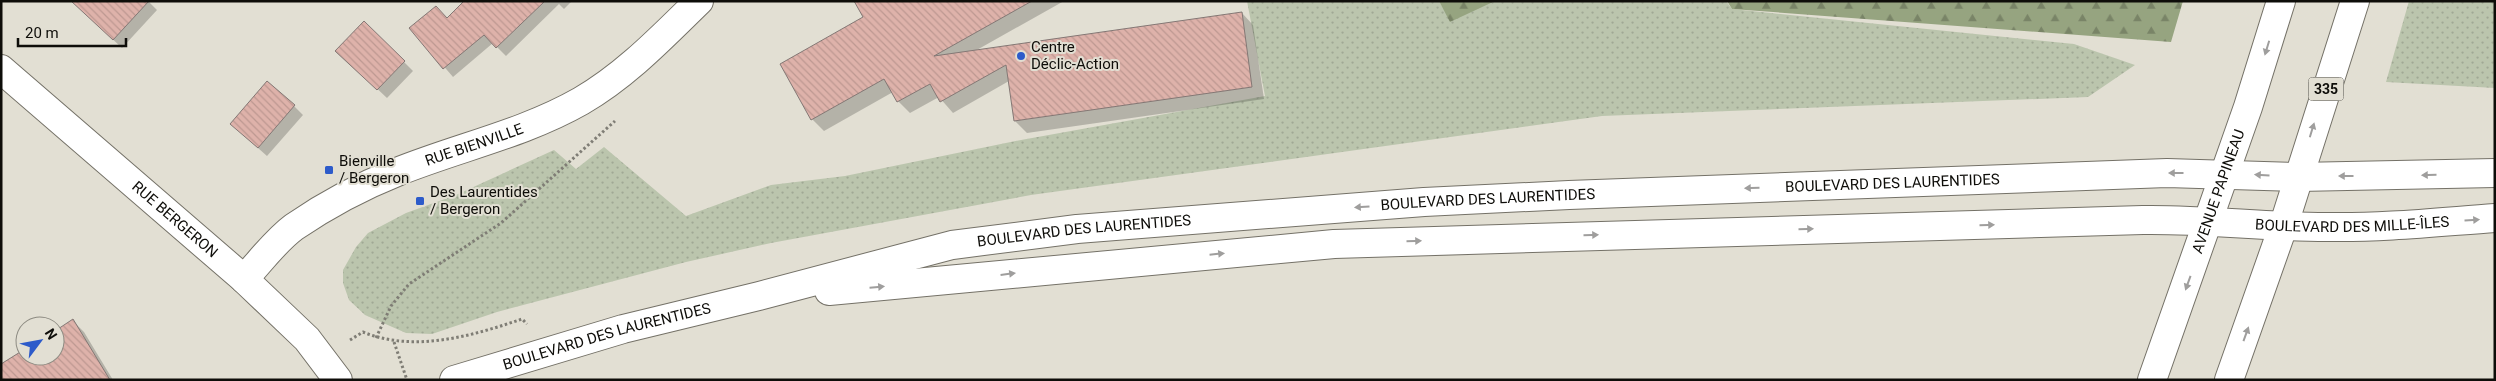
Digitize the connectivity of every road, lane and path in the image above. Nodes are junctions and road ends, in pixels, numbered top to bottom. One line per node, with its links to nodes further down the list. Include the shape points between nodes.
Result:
1 (700, 1): 12 (main road, RUE BIENVILLE, via 642,57 581,101 523,129 368,184 293,228)
2 (2282, 1): 7 (main road, AVENUE PAPINEAU, one-way to 7)
3 (2355, 1): 8 (main road, 335, one-way to 3)
4 (1, 69): 12 (main road, RUE BERGERON)
5 (618, 118): 16 (path, via 501,222 409,284 391,306)
6 (2495, 173): 8 (main road, one-way to 8)
7 (2225, 174): 8 (main road, one-way to 7); 10 (main road, AVENUE PAPINEAU); 13 (main road, BOULEVARD DES LAURENTIDES, one-way to 13, via 1569,195 1166,221 952,245)
8 (2298, 177): 11 (main road, 335)
9 (2495, 218): 11 (main road, BOULEVARD DES MILLE-ÎLES, one-way to 9, via 2370,227)
10 (2209, 220): 11 (main road, BOULEVARD DES MILLE-ÎLES); 13 (main road, BOULEVARD DES LAURENTIDES, one-way to 10, via 1334,244); 21 (main road, AVENUE PAPINEAU, one-way to 21)
11 (2284, 224): 22 (main road, 335, one-way to 11)
12 (244, 279): 18 (main road, RUE BERGERON, via 306,339)
13 (759, 296): 20 (main road, BOULEVARD DES LAURENTIDES, via 622,329)
14 (522, 319): 17 (path, via 478,334)
15 (363, 332): 16 (path)
16 (376, 338): 17 (path)
17 (394, 342): 19 (path)
18 (338, 380)
19 (407, 380)
20 (454, 380)
21 (2152, 380)
22 (2229, 380)

